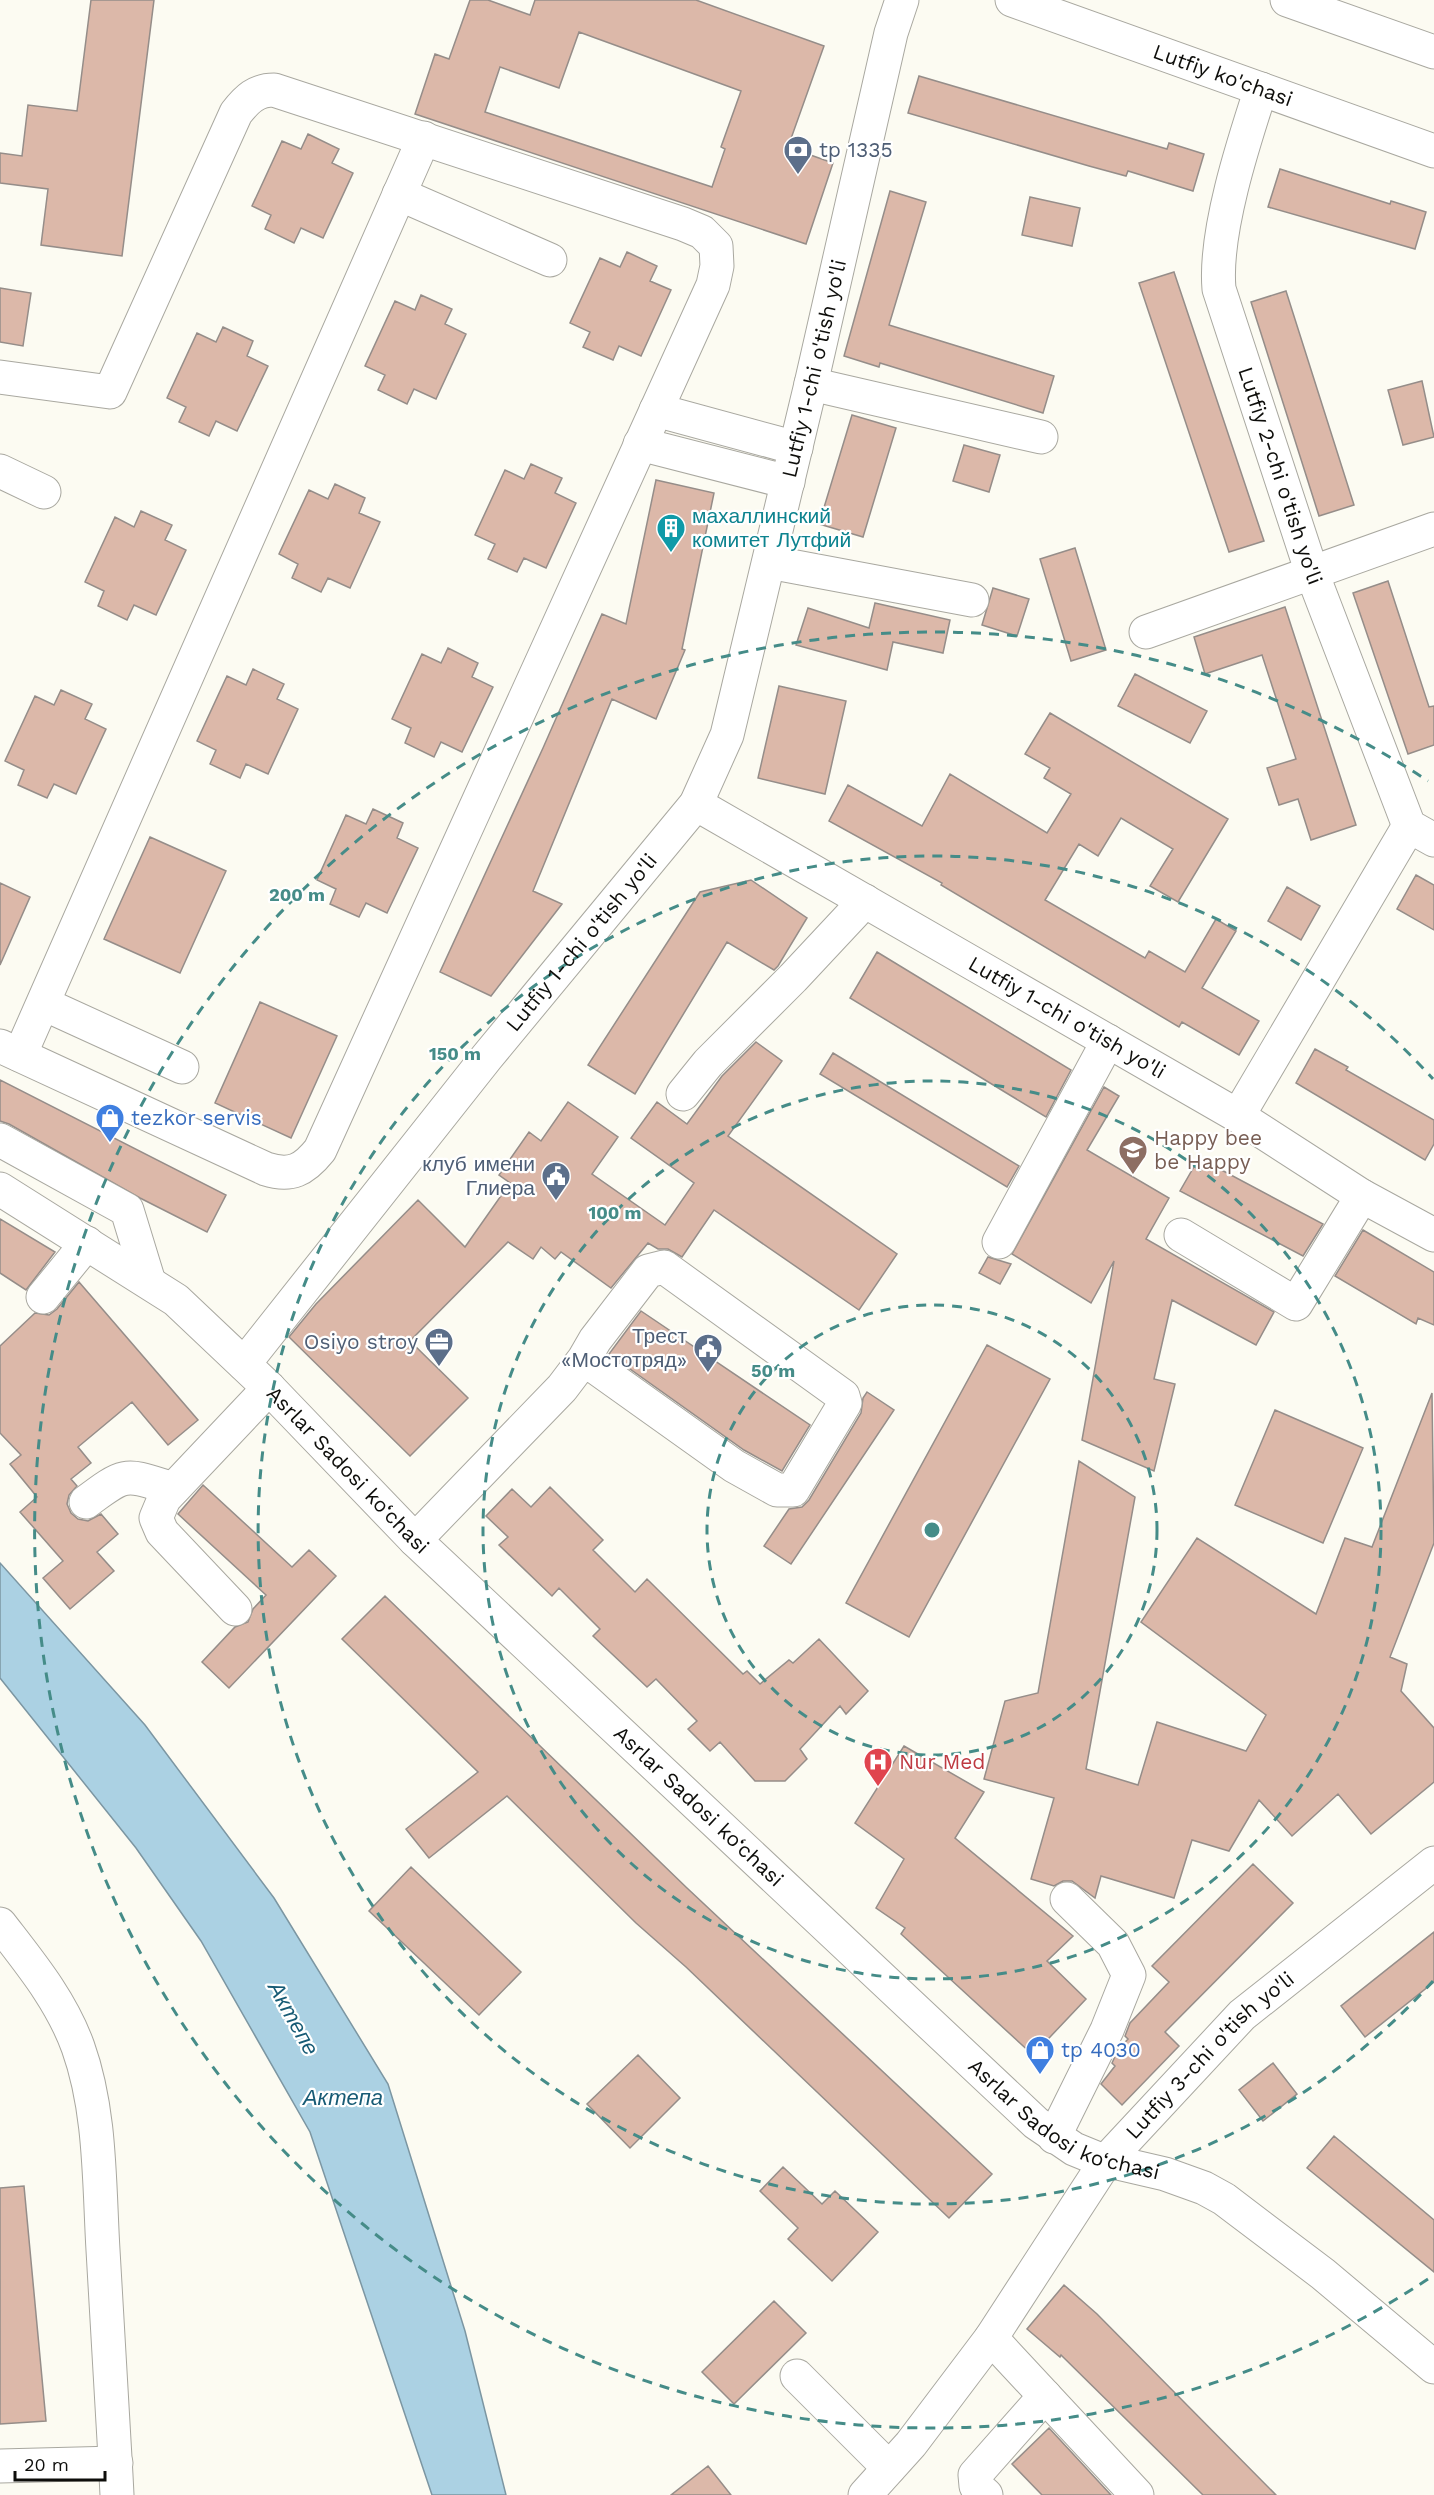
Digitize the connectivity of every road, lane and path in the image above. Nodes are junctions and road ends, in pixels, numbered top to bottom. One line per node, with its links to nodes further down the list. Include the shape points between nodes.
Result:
1 (902, 0): 11 (street, Lutfiy 1-chi o'tish yo'li, via 891,33)
2 (1012, 0): 5 (street, Lutfiy ko'chasi)
3 (1287, 0): 4 (street)
4 (1434, 52)
5 (1261, 89): 7 (street, Lutfiy ko'chasi); 21 (street, Lutfiy 2-chi o'tish yo'li, via 1241,150 1224,229 1217,268 1219,289)
6 (424, 138): 8 (street); 10 (street, via 274,90 255,94 236,113 110,393); 12 (street, via 683,224 702,232 716,246 713,285)
7 (1434, 151)
8 (399, 194): 9 (street); 27 (street)
9 (550, 260)
10 (0, 377)
11 (811, 384): 13 (street); 15 (street, Lutfiy 1-chi o'tish yo'li)
12 (656, 410): 14 (street); 15 (street)
13 (1041, 437)
14 (640, 444): 17 (street); 29 (street, via 320,1150 310,1162 297,1172 282,1174 266,1169)
15 (796, 448): 17 (street, Lutfiy 1-chi o'tish yo'li)
16 (0, 471): 18 (street)
17 (788, 482): 20 (street, Lutfiy 1-chi o'tish yo'li)
18 (44, 492)
19 (1434, 529): 21 (street)
20 (769, 562): 22 (street); 24 (street, Lutfiy 1-chi o'tish yo'li, via 727,735)
21 (1312, 573): 23 (street); 25 (street, Lutfiy 2-chi o'tish yo'li)
22 (972, 600)
23 (1146, 632)
24 (696, 804): 26 (street, Lutfiy 1-chi o'tish yo'li); 43 (street, Lutfiy 1-chi o'tish yo'li, via 487,1057)
25 (1421, 833): 32 (street)
26 (865, 901): 28 (street, Lutfiy 1-chi o'tish yo'li); 31 (street)
27 (44, 1004): 29 (street); 30 (street)
28 (1108, 1041): 32 (street, Lutfiy 1-chi o'tish yo'li); 38 (street)
29 (10, 1050)
30 (182, 1067)
31 (682, 1094)
32 (1238, 1116): 35 (street, Lutfiy 1-chi o'tish yo'li)
33 (0, 1140): 40 (street, via 127,1210)
34 (0, 1189): 39 (street, Asrlar Sadosi ko‘chasi)
35 (1362, 1196): 36 (street, Lutfiy 1-chi o'tish yo'li); 37 (street, via 1296,1304)
36 (1434, 1234)
37 (1180, 1235)
38 (999, 1242)
39 (87, 1244): 40 (street, Asrlar Sadosi ko‘chasi); 41 (street)
40 (150, 1282): 43 (street, Asrlar Sadosi ko‘chasi, via 176,1300)
41 (43, 1297)
42 (584, 1359): 42 (street, via 734,1466 777,1490 794,1490 845,1403 843,1396 664,1267 648,1270); 47 (street, via 562,1388)
43 (244, 1364): 44 (street, Asrlar Sadosi ko‘chasi)
44 (269, 1388): 45 (street); 47 (street, Asrlar Sadosi ko‘chasi)
45 (173, 1489): 46 (street, via 135,1477 116,1479); 48 (street, via 156,1518 162,1532)
46 (86, 1502)
47 (415, 1540): 52 (street, Asrlar Sadosi ko‘chasi)
48 (235, 1609)
49 (1430, 1873): 53 (street, Lutfiy 3-chi o'tish yo'li, via 1242,2015)
50 (1067, 1899): 52 (street, via 1113,1944 1129,1975 1107,2030)
51 (0, 1924): 58 (street, via 60,2007 89,2086 100,2191)
52 (1054, 2137): 53 (street, Asrlar Sadosi ko‘chasi)
53 (1106, 2161): 54 (street, Lutfiy 3-chi o'tish yo'li); 55 (street, Asrlar Sadosi ko‘chasi, via 1165,2174 1224,2199 1323,2274)
54 (991, 2338): 57 (street); 60 (street, Lutfiy 3-chi o'tish yo'li)
55 (1434, 2367)
56 (797, 2376): 60 (street)
57 (1046, 2396): 63 (street, via 975,2475 976,2486); 64 (street)
58 (116, 2463): 59 (street); 61 (street)
59 (0, 2466)
60 (889, 2468): 62 (street, Lutfiy 3-chi o'tish yo'li)
61 (117, 2495)
62 (865, 2495)
63 (986, 2495)
64 (1137, 2495)

